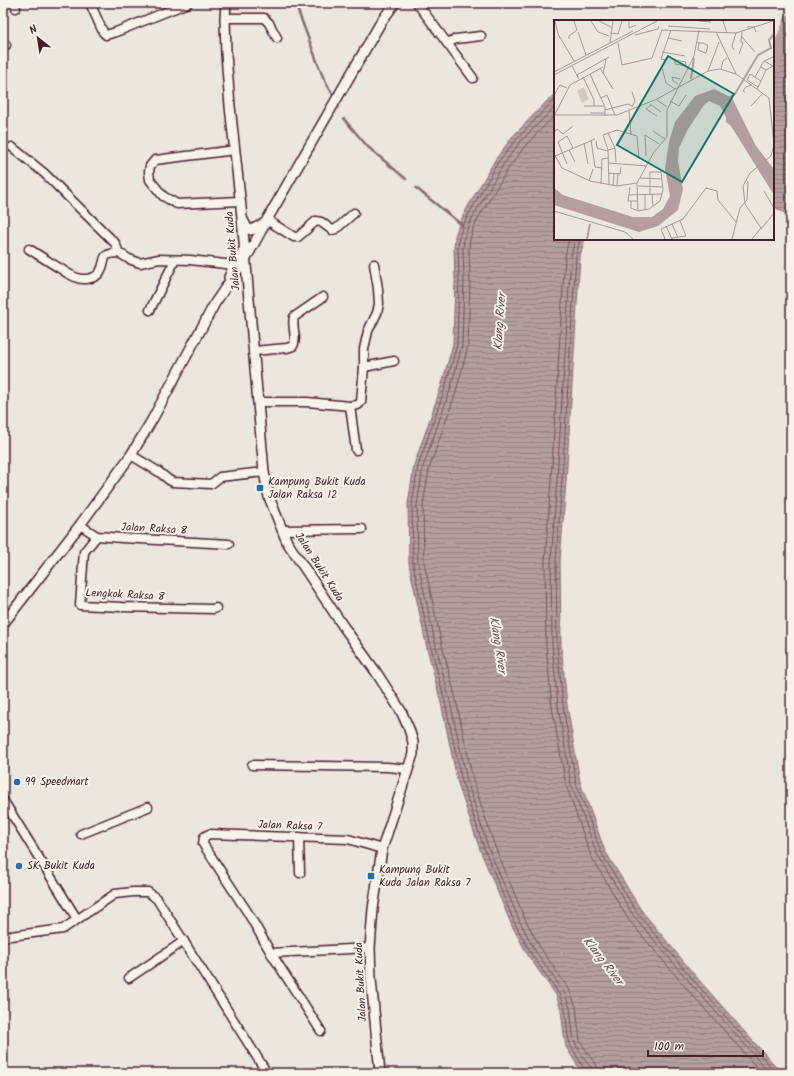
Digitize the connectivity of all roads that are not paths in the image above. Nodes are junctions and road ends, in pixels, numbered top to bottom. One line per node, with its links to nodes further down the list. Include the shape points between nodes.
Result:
1 (90, 3): 2 (street, via 106,35)
2 (188, 3)
3 (226, 3): 6 (street, Jalan Bukit Kuda)
4 (395, 3): 16 (street)
5 (417, 3): 9 (street)
6 (225, 18): 8 (street, via 264,18); 12 (street, Jalan Bukit Kuda)
7 (481, 36): 9 (street, via 456,39)
8 (277, 38)
9 (447, 43): 10 (street)
10 (473, 78)
11 (12, 147): 19 (street, via 44,173 116,243)
12 (235, 150): 13 (street, Jalan Bukit Kuda); 13 (street, via 155,160 149,172 150,180 163,196 178,204)
13 (240, 201): 15 (street, Jalan Bukit Kuda)
14 (354, 213): 16 (street, via 332,230 316,221 298,237)
15 (242, 217): 16 (street, via 246,228 251,230); 18 (street, Jalan Bukit Kuda)
16 (266, 221): 18 (street); 20 (street)
17 (29, 249): 19 (street, via 76,278 86,279 97,276 105,257)
18 (244, 249): 20 (street, Jalan Bukit Kuda); 23 (street)
19 (119, 253): 21 (street, via 140,263 159,259)
20 (245, 259): 24 (street, Jalan Bukit Kuda); 25 (street)
21 (176, 260): 23 (street); 28 (street)
22 (374, 264): 31 (street, via 379,304 368,331)
23 (234, 266): 27 (street)
24 (247, 286): 25 (street, via 239,280); 29 (street, Jalan Bukit Kuda)
25 (225, 289): 27 (street)
26 (323, 297): 29 (street, via 294,317 293,346)
27 (217, 300): 35 (street)
28 (150, 310)
29 (254, 351): 32 (street, Jalan Bukit Kuda)
30 (394, 361): 31 (street)
31 (364, 367): 33 (street, via 361,402)
32 (258, 402): 33 (street, via 307,402); 36 (street, Jalan Bukit Kuda)
33 (350, 406): 34 (street)
34 (356, 450)
35 (131, 455): 36 (street, via 173,482 211,484 220,477); 37 (street)
36 (264, 472): 39 (street, Jalan Bukit Kuda, via 269,497)
37 (80, 525): 40 (street, Jalan Raksa 8); 43 (street)
38 (362, 529): 39 (street)
39 (282, 530): 45 (street, Jalan Bukit Kuda, via 287,542 401,712 413,742 413,754)
40 (97, 536): 41 (street, Jalan Raksa 8); 42 (street, Lengkok Raksa 8, via 84,552 80,605)
41 (229, 544)
42 (216, 608)
43 (3, 624)
44 (252, 765): 45 (street, via 387,766)
45 (408, 769): 50 (street, Jalan Bukit Kuda)
46 (3, 800): 52 (street)
47 (148, 807): 48 (street)
48 (81, 834)
49 (299, 837): 50 (street, Jalan Raksa 7, via 348,839); 51 (street); 56 (street, Jalan Raksa 7, via 209,834 204,837 204,844)
50 (382, 849): 55 (street, Jalan Bukit Kuda, via 372,909)
51 (300, 873)
52 (77, 919): 53 (street, via 63,929); 54 (street, via 115,894 148,892 157,899)
53 (3, 936)
54 (184, 942): 57 (street); 59 (street)
55 (370, 948): 56 (street); 60 (street, Jalan Bukit Kuda)
56 (271, 953): 58 (street)
57 (128, 978)
58 (321, 1031)
59 (267, 1073)
60 (380, 1073)

